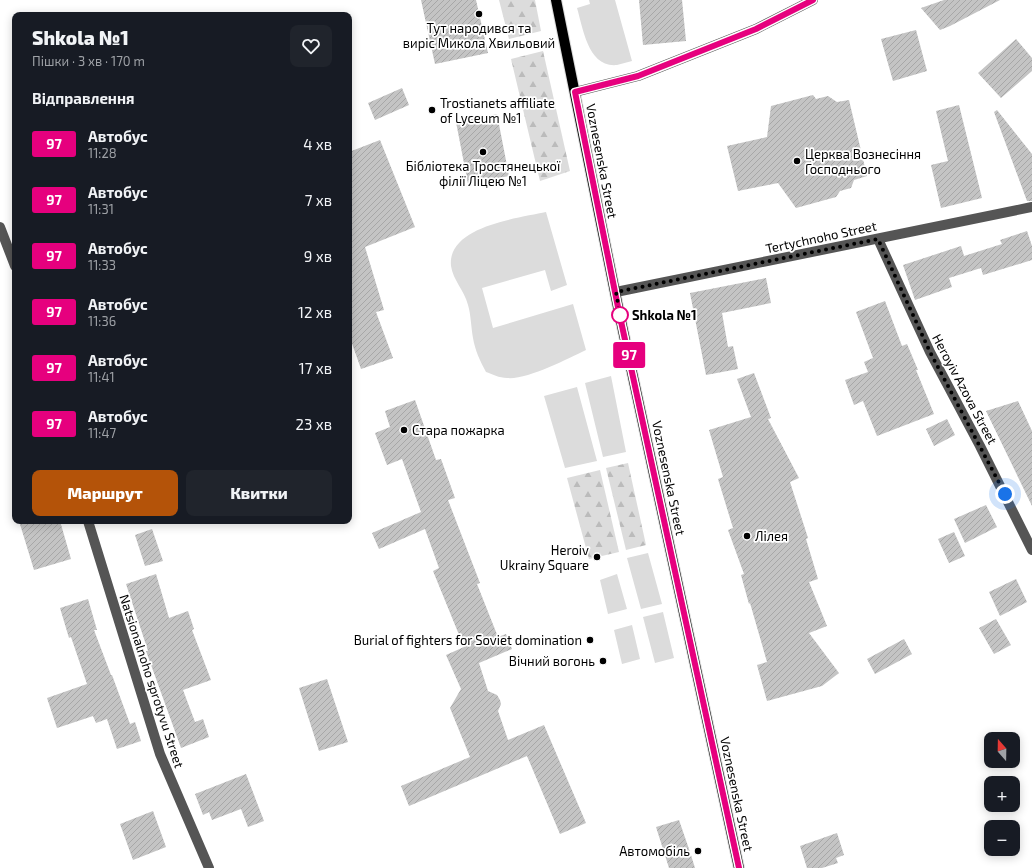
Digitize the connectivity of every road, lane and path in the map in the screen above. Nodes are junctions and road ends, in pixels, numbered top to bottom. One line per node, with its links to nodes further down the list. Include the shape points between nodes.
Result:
1 (556, 0): 3 (main road, Voznesenska Street)
2 (813, 0): 3 (street, Voznesenska Street, via 756,29 638,76)
3 (575, 92): 8 (main road, Voznesenska Street)
4 (1032, 207): 6 (street, Tertychnoho Street)
5 (0, 227): 7 (street)
6 (878, 239): 8 (street, Tertychnoho Street); 10 (street, Heroyiv Azova Street, via 930,352)
7 (12, 258)
8 (616, 292): 12 (main road, Voznesenska Street)
9 (89, 524): 11 (street, Natsionalnoho sprotyvu Street, via 160,754)
10 (1032, 550)
11 (209, 868)
12 (739, 868)

